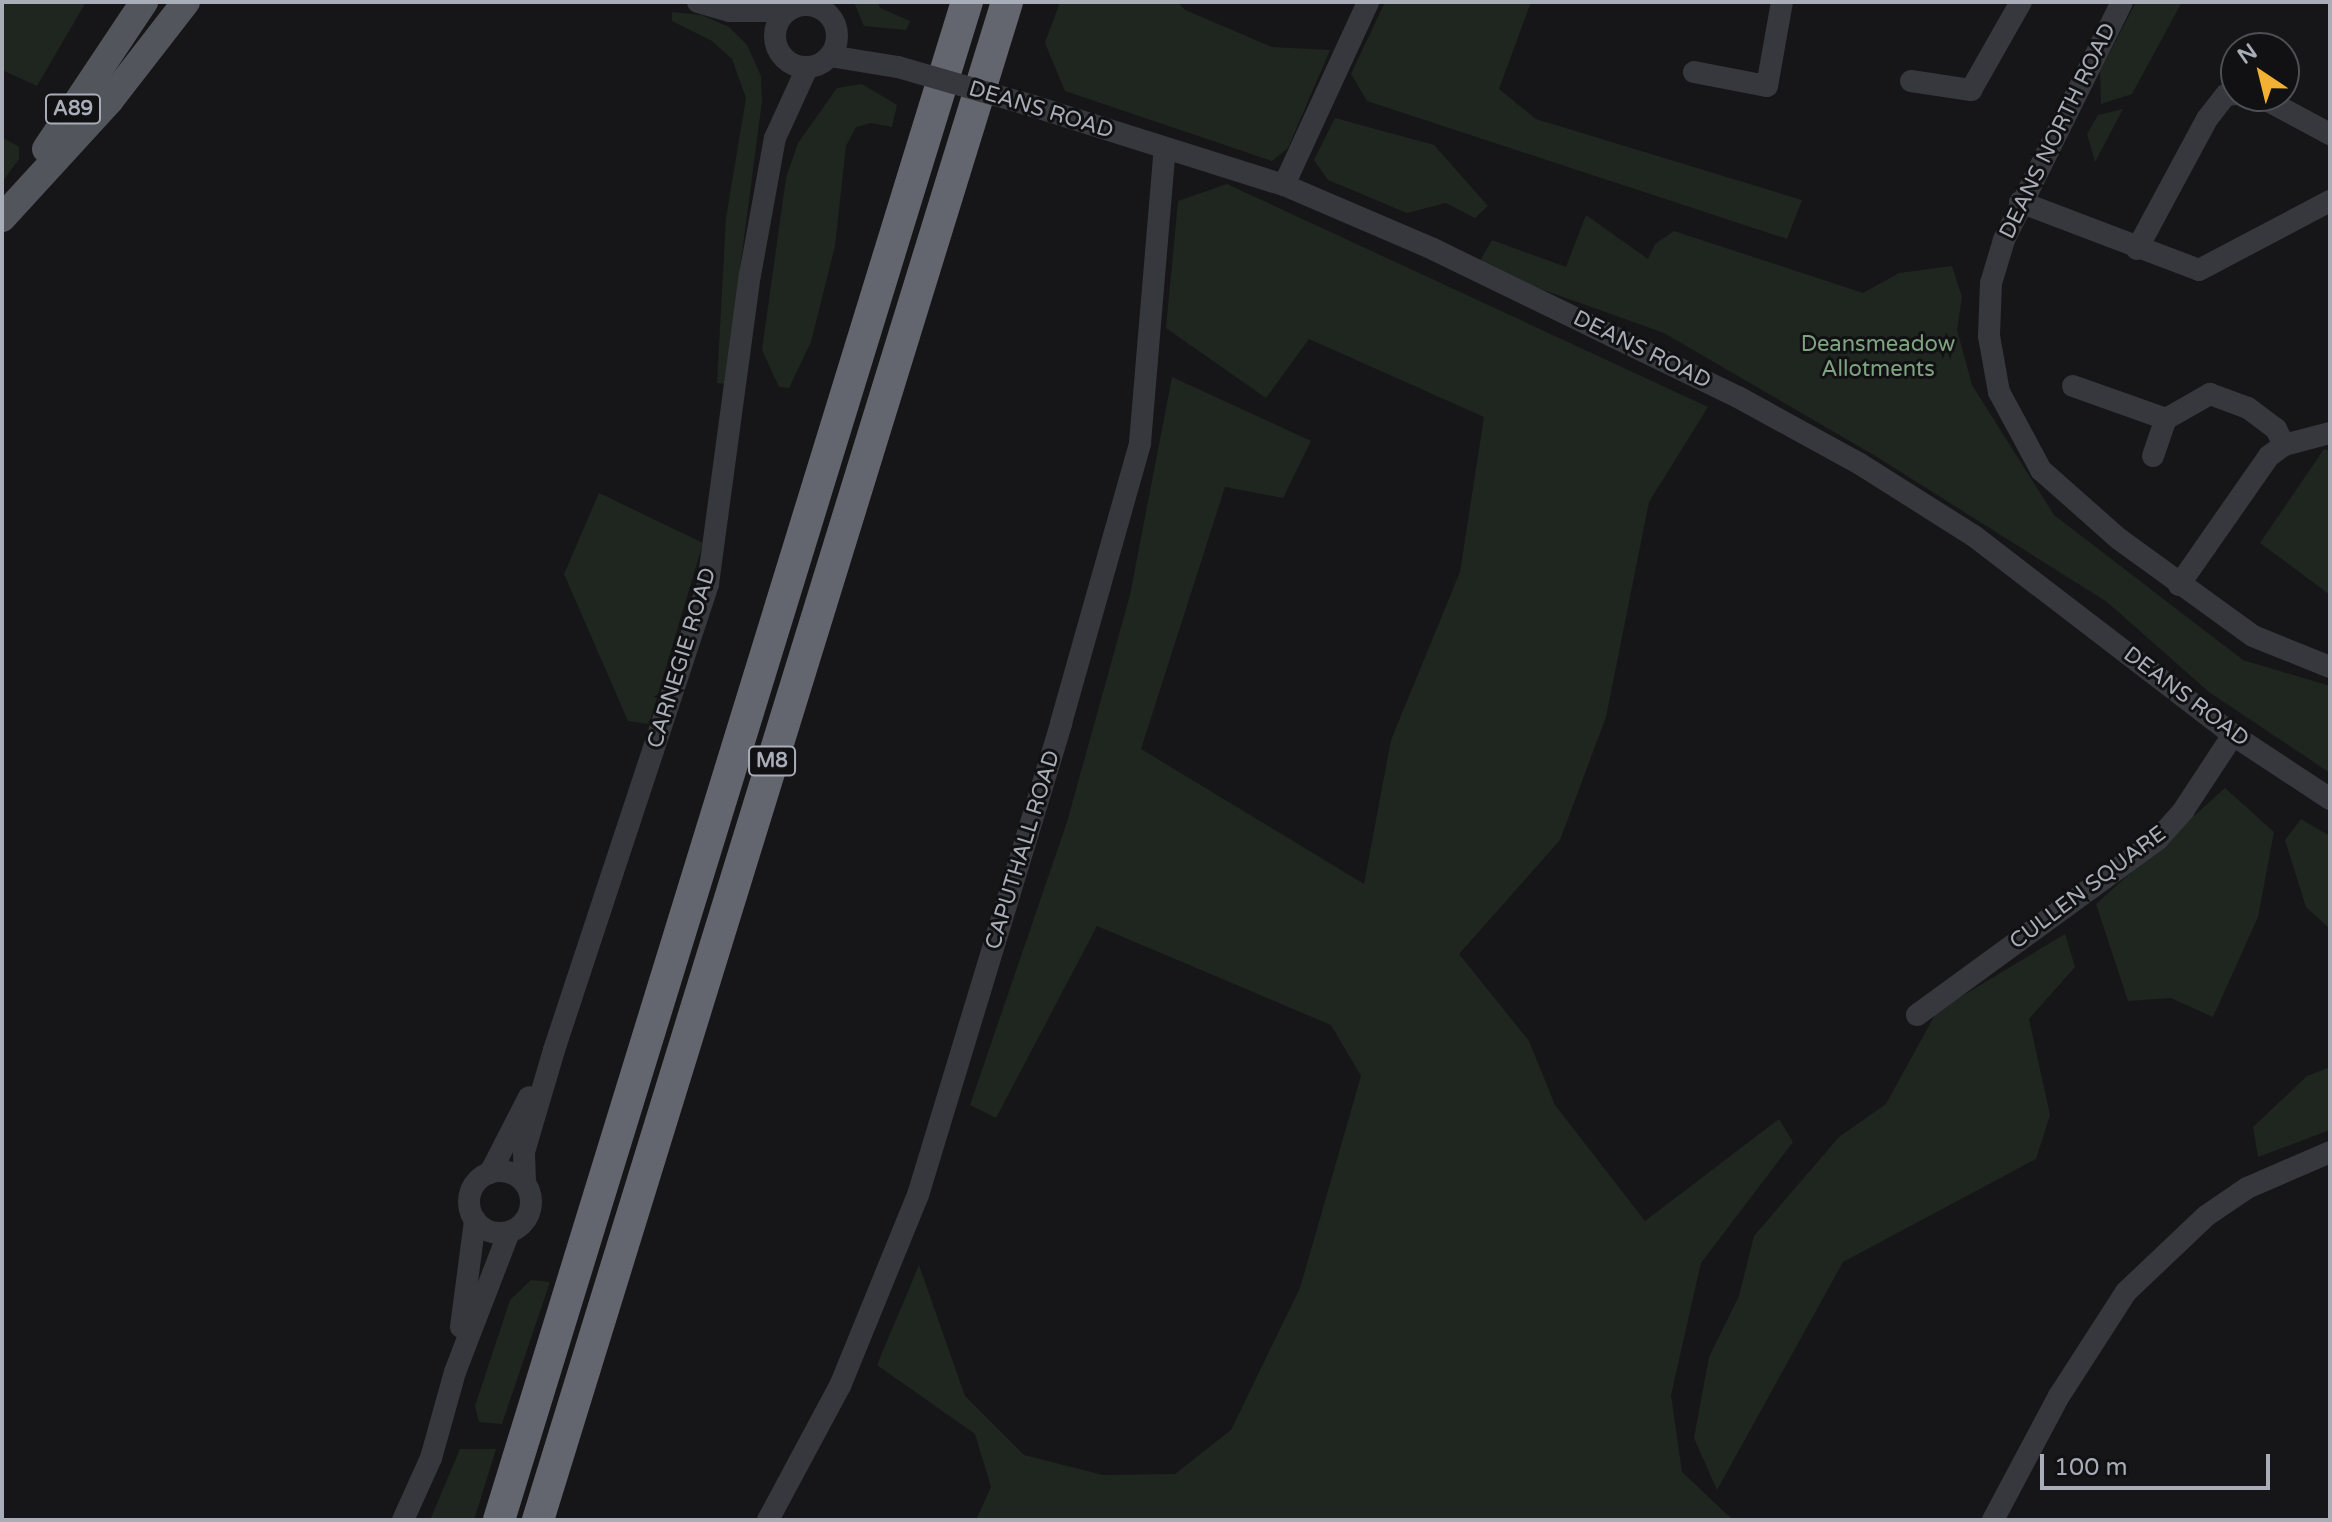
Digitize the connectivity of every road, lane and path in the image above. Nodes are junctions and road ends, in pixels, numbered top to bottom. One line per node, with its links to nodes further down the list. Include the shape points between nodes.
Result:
1 (144, 2): 26 (main road, A89)
2 (186, 2): 26 (main road, A89, via 110,100)
3 (698, 2): 11 (street)
4 (967, 2): 46 (highway, M8)
5 (1007, 2): 47 (highway, M8)
6 (1368, 2): 23 (street)
7 (1782, 2): 16 (street, via 1767,86)
8 (2021, 2): 17 (street, via 1971,90)
9 (2122, 2): 25 (street, DEANS NORTH ROAD)
10 (813, 4): 12 (street); 13 (street, DEANS ROAD)
11 (730, 11): 12 (street); 14 (street)
12 (787, 11): 14 (street)
13 (833, 28): 15 (street); 22 (street, DEANS ROAD, bridge, via 872,60)
14 (779, 49): 15 (street); 19 (street, CARNEGIE ROAD)
15 (807, 68): 19 (street, CARNEGIE ROAD)
16 (1694, 72)
17 (1911, 81)
18 (2220, 103): 27 (street)
19 (783, 111): 38 (street, CARNEGIE ROAD, via 750,275 708,584)
20 (2289, 112): 21 (street)
21 (2330, 134)
22 (1165, 148): 23 (street, DEANS ROAD); 48 (street, CAPUTHALL ROAD, via 1140,443 1061,723 918,1195 840,1386)
23 (1284, 185): 35 (street, DEANS ROAD, via 1626,341 1860,464 1974,536)
24 (2330, 201): 27 (street, via 2199,270)
25 (2020, 202): 27 (street); 33 (street, DEANS NORTH ROAD, via 1991,283 1989,347 1999,392 2041,470)
26 (2, 217)
27 (2137, 249)
28 (2073, 386): 29 (street, via 2106,404)
29 (2166, 419): 31 (street, via 2210,394 2248,408 2276,429); 32 (street)
30 (2330, 433): 31 (street)
31 (2284, 445): 33 (street, via 2256,471)
32 (2153, 456)
33 (2179, 585): 34 (street, DEANS NORTH ROAD, via 2253,636)
34 (2330, 667)
35 (2233, 735): 36 (street, DEANS ROAD); 37 (street, CULLEN SQUARE, via 2158,839)
36 (2330, 799)
37 (1917, 1015)
38 (554, 1050): 40 (street, CARNEGIE ROAD); 41 (street, CARNEGIE ROAD, via 524,1152)
39 (2330, 1152): 49 (street, via 2226,1202 2135,1283 2059,1396)
40 (490, 1173): 41 (street, via 505,1171); 42 (street, CARNEGIE ROAD, via 470,1193 468,1205)
41 (525, 1182): 43 (street, CARNEGIE ROAD, via 530,1212)
42 (475, 1220): 43 (street, via 490,1232); 44 (street, CARNEGIE ROAD)
43 (509, 1232): 44 (street, CARNEGIE ROAD)
44 (455, 1372): 45 (street, CARNEGIE ROAD, via 431,1458)
45 (403, 1520)
46 (499, 1520)
47 (538, 1520)
48 (768, 1520)
49 (1993, 1520)

